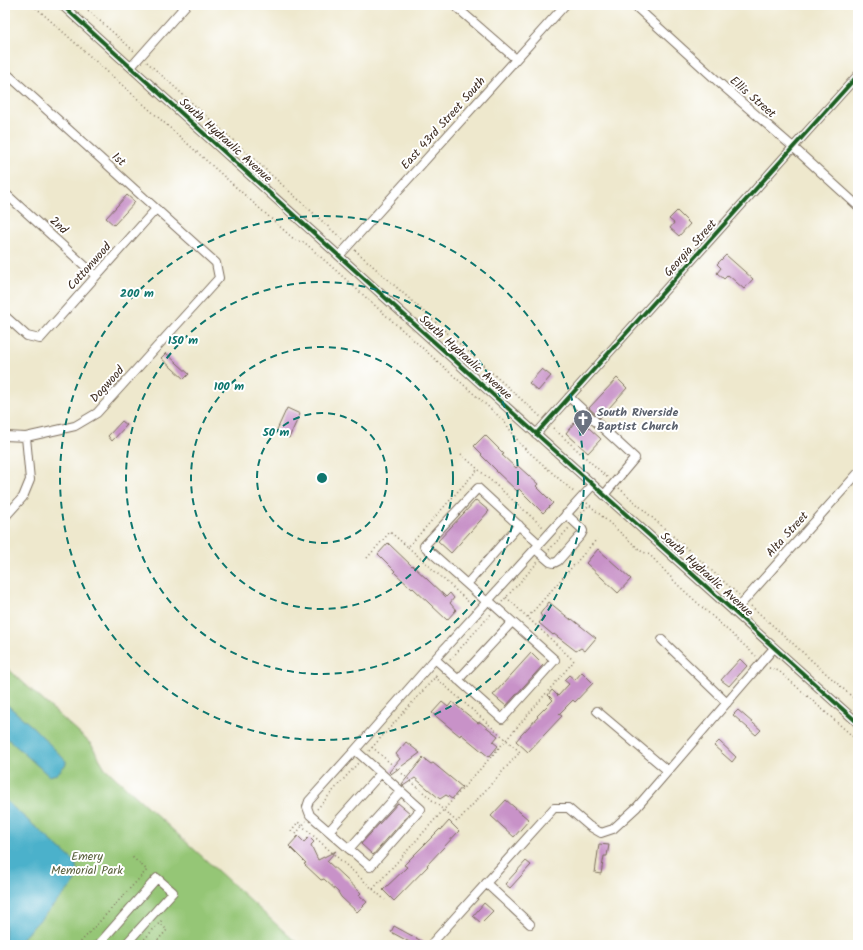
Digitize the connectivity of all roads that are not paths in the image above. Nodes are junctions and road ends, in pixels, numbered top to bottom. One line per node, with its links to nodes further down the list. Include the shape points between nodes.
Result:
1 (62, 5): 7 (street, South Hydraulic Avenue)
2 (186, 5): 7 (street)
3 (454, 5): 6 (street)
4 (565, 5): 6 (street, East 43rd Street South)
5 (634, 5): 10 (street, Ellis Street)
6 (516, 59): 14 (street, East 43rd Street South)
7 (130, 67): 14 (street, South Hydraulic Avenue)
8 (5, 72): 13 (street, 1st)
9 (858, 75): 10 (street, Georgia Street)
10 (793, 147): 12 (street, Ellis Street); 18 (street, Georgia Street)
11 (5, 193): 16 (street, 2nd)
12 (858, 206)
13 (156, 209): 15 (street, 1st); 16 (street, Cottonwood)
14 (339, 256): 19 (street, South Hydraulic Avenue)
15 (216, 263): 21 (street, Dogwood, via 219,278 97,413 75,426)
16 (96, 276): 17 (street, Cottonwood, via 40,339 27,336)
17 (5, 316)
18 (569, 397): 19 (street, Georgia Street); 24 (street, via 635,458)
19 (536, 434): 23 (street, South Hydraulic Avenue)
20 (5, 436): 21 (street)
21 (26, 436): 26 (street, via 30,480 23,497)
22 (858, 473): 31 (street, Alta Street)
23 (593, 485): 24 (street, South Hydraulic Avenue); 25 (street)
24 (604, 494): 31 (street, South Hydraulic Avenue)
25 (566, 514): 28 (street); 28 (street, via 583,531 558,561 550,562)
26 (5, 517)
27 (519, 525): 28 (street); 29 (street); 29 (street, via 478,488 424,546)
28 (537, 546): 30 (street)
29 (467, 584): 30 (street)
30 (488, 601): 32 (street); 35 (street)
31 (734, 612): 34 (street, South Hydraulic Avenue)
32 (512, 622): 36 (street); 36 (street, via 555,660 502,719)
33 (662, 640): 37 (street)
34 (774, 648): 37 (street); 39 (street, South Hydraulic Avenue)
35 (435, 659): 36 (street); 40 (street)
36 (458, 680)
37 (727, 703): 41 (street)
38 (597, 711): 41 (street)
39 (858, 723)
40 (355, 750): 42 (street); 44 (street, via 309,801 307,807 310,815)
41 (668, 771): 46 (street, via 637,806 613,828 601,833 568,808 554,808)
42 (381, 773): 43 (street); 44 (street)
43 (401, 791): 45 (street); 45 (street, via 421,809 370,867)
44 (329, 831): 45 (street)
45 (349, 849)
46 (486, 883): 47 (street); 50 (street)
47 (530, 924)
48 (98, 945): 49 (street, via 157,878 173,892)
49 (125, 945)
50 (432, 945)

